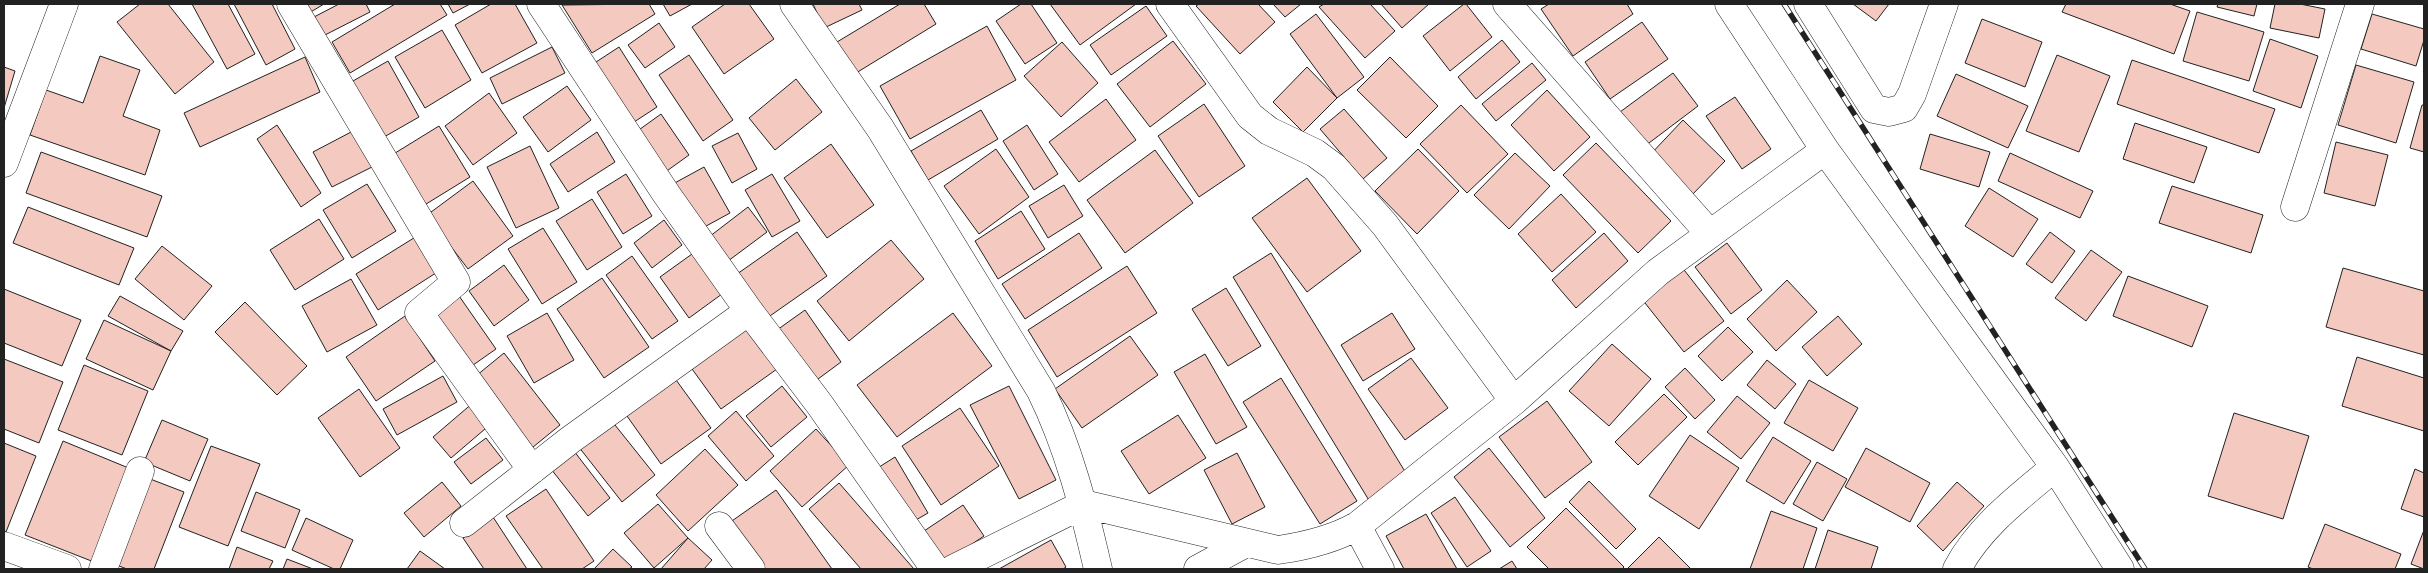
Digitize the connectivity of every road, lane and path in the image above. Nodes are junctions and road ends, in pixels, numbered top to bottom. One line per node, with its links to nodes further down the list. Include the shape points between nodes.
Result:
1 (64, 4): 12 (street)
2 (291, 4): 18 (street, via 456,282 419,313)
3 (541, 4): 15 (street, via 667,195)
4 (794, 4): 20 (street, via 880,128 1041,391 1059,427)
5 (1170, 4): 16 (street, via 1250,116 1269,131 1315,153 1334,167 1378,218)
6 (1507, 4): 14 (street)
7 (1729, 4): 11 (street)
8 (1808, 4): 9 (street, via 1874,109 1889,112 1904,108 1912,94)
9 (1944, 4)
10 (2360, 4): 13 (street)
11 (1825, 150): 14 (street); 17 (street)
12 (4, 163)
13 (2295, 207)
14 (1710, 234): 16 (street, via 1658,272)
15 (749, 311): 18 (street); 29 (street, via 820,405)
16 (1514, 401): 23 (street)
17 (2055, 467): 34 (street, via 1990,524); 35 (street)
18 (532, 470): 21 (street)
19 (140, 471): 27 (street)
20 (1084, 504): 24 (street); 30 (street); 31 (street)
21 (464, 523)
22 (719, 526): 28 (street)
23 (1357, 526): 24 (street, via 1340,536 1278,550); 33 (street)
24 (1246, 543): 32 (street)
25 (4, 546): 26 (street)
26 (67, 569)
27 (103, 569)
28 (751, 569)
29 (935, 569)
30 (952, 569)
31 (1098, 569)
32 (1198, 569)
33 (1380, 569)
34 (1957, 569)
35 (2120, 569)

